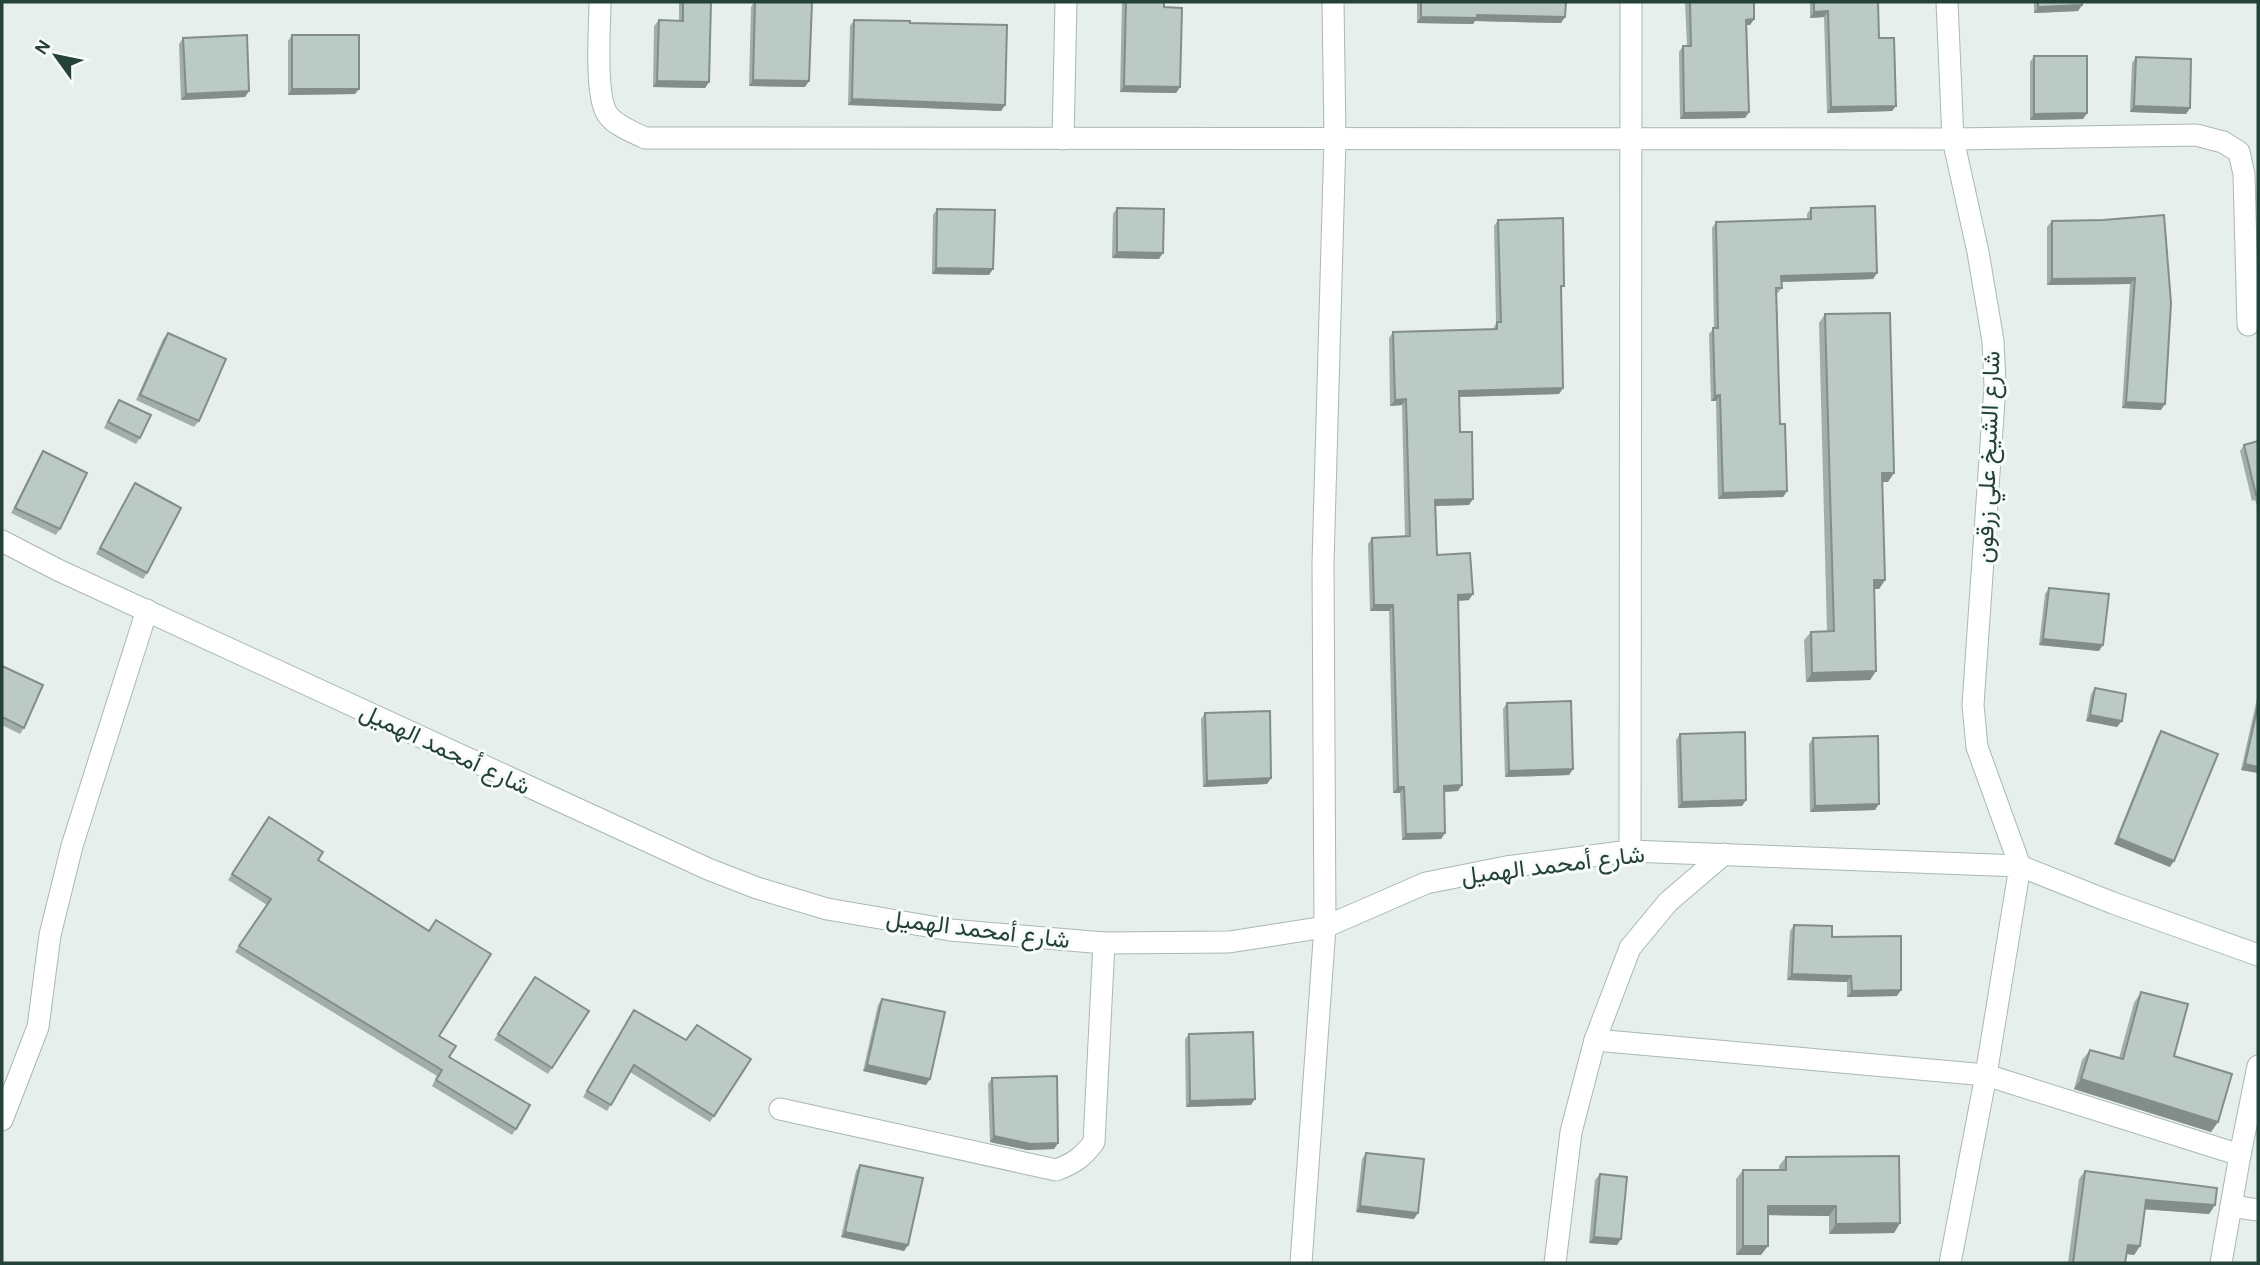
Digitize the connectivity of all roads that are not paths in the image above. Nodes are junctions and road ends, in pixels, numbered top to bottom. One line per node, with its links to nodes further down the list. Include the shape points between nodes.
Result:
1 (600, 2): 7 (street, via 600,86 607,114 645,138)
2 (1066, 2): 7 (street)
3 (1333, 2): 8 (street)
4 (1631, 2): 6 (street)
5 (1947, 2): 9 (street, شارع الشيخ علي زرقون)
6 (1632, 138): 8 (street); 9 (street); 13 (street)
7 (1063, 139): 8 (street)
8 (1335, 139): 16 (street, via 1323,563)
9 (1954, 139): 10 (street, via 2196,135 2239,152 2244,174); 15 (street, شارع الشيخ علي زرقون, via 1993,341 1995,386 1973,705 1978,747)
10 (2248, 325)
11 (2, 541): 12 (street, شارع أمحمد الهميل)
12 (147, 610): 17 (street, شارع أمحمد الهميل, via 757,888 828,909 950,930); 23 (street, via 72,846 50,935 38,1027)
13 (1630, 851): 14 (street, شارع أمحمد الهميل); 16 (street, شارع أمحمد الهميل, via 1426,883)
14 (1724, 854): 15 (street, شارع أمحمد الهميل); 19 (street, via 1668,902 1630,948)
15 (2020, 866): 18 (street, شارع أمحمد الهميل); 21 (street)
16 (1325, 927): 17 (street, شارع أمحمد الهميل, via 1229,942); 27 (street)
17 (1104, 943): 22 (street, via 1094,1142 1069,1166 1056,1170)
18 (2258, 955)
19 (1595, 1040): 21 (street); 28 (street, via 1571,1132)
20 (2258, 1066): 24 (street)
21 (1986, 1075): 24 (street); 29 (street)
22 (780, 1109)
23 (2, 1120)
24 (2240, 1154): 25 (street)
25 (2231, 1206): 26 (street); 30 (street)
26 (2258, 1210)
27 (1301, 1263)
28 (1555, 1263)
29 (1950, 1263)
30 (2221, 1263)

